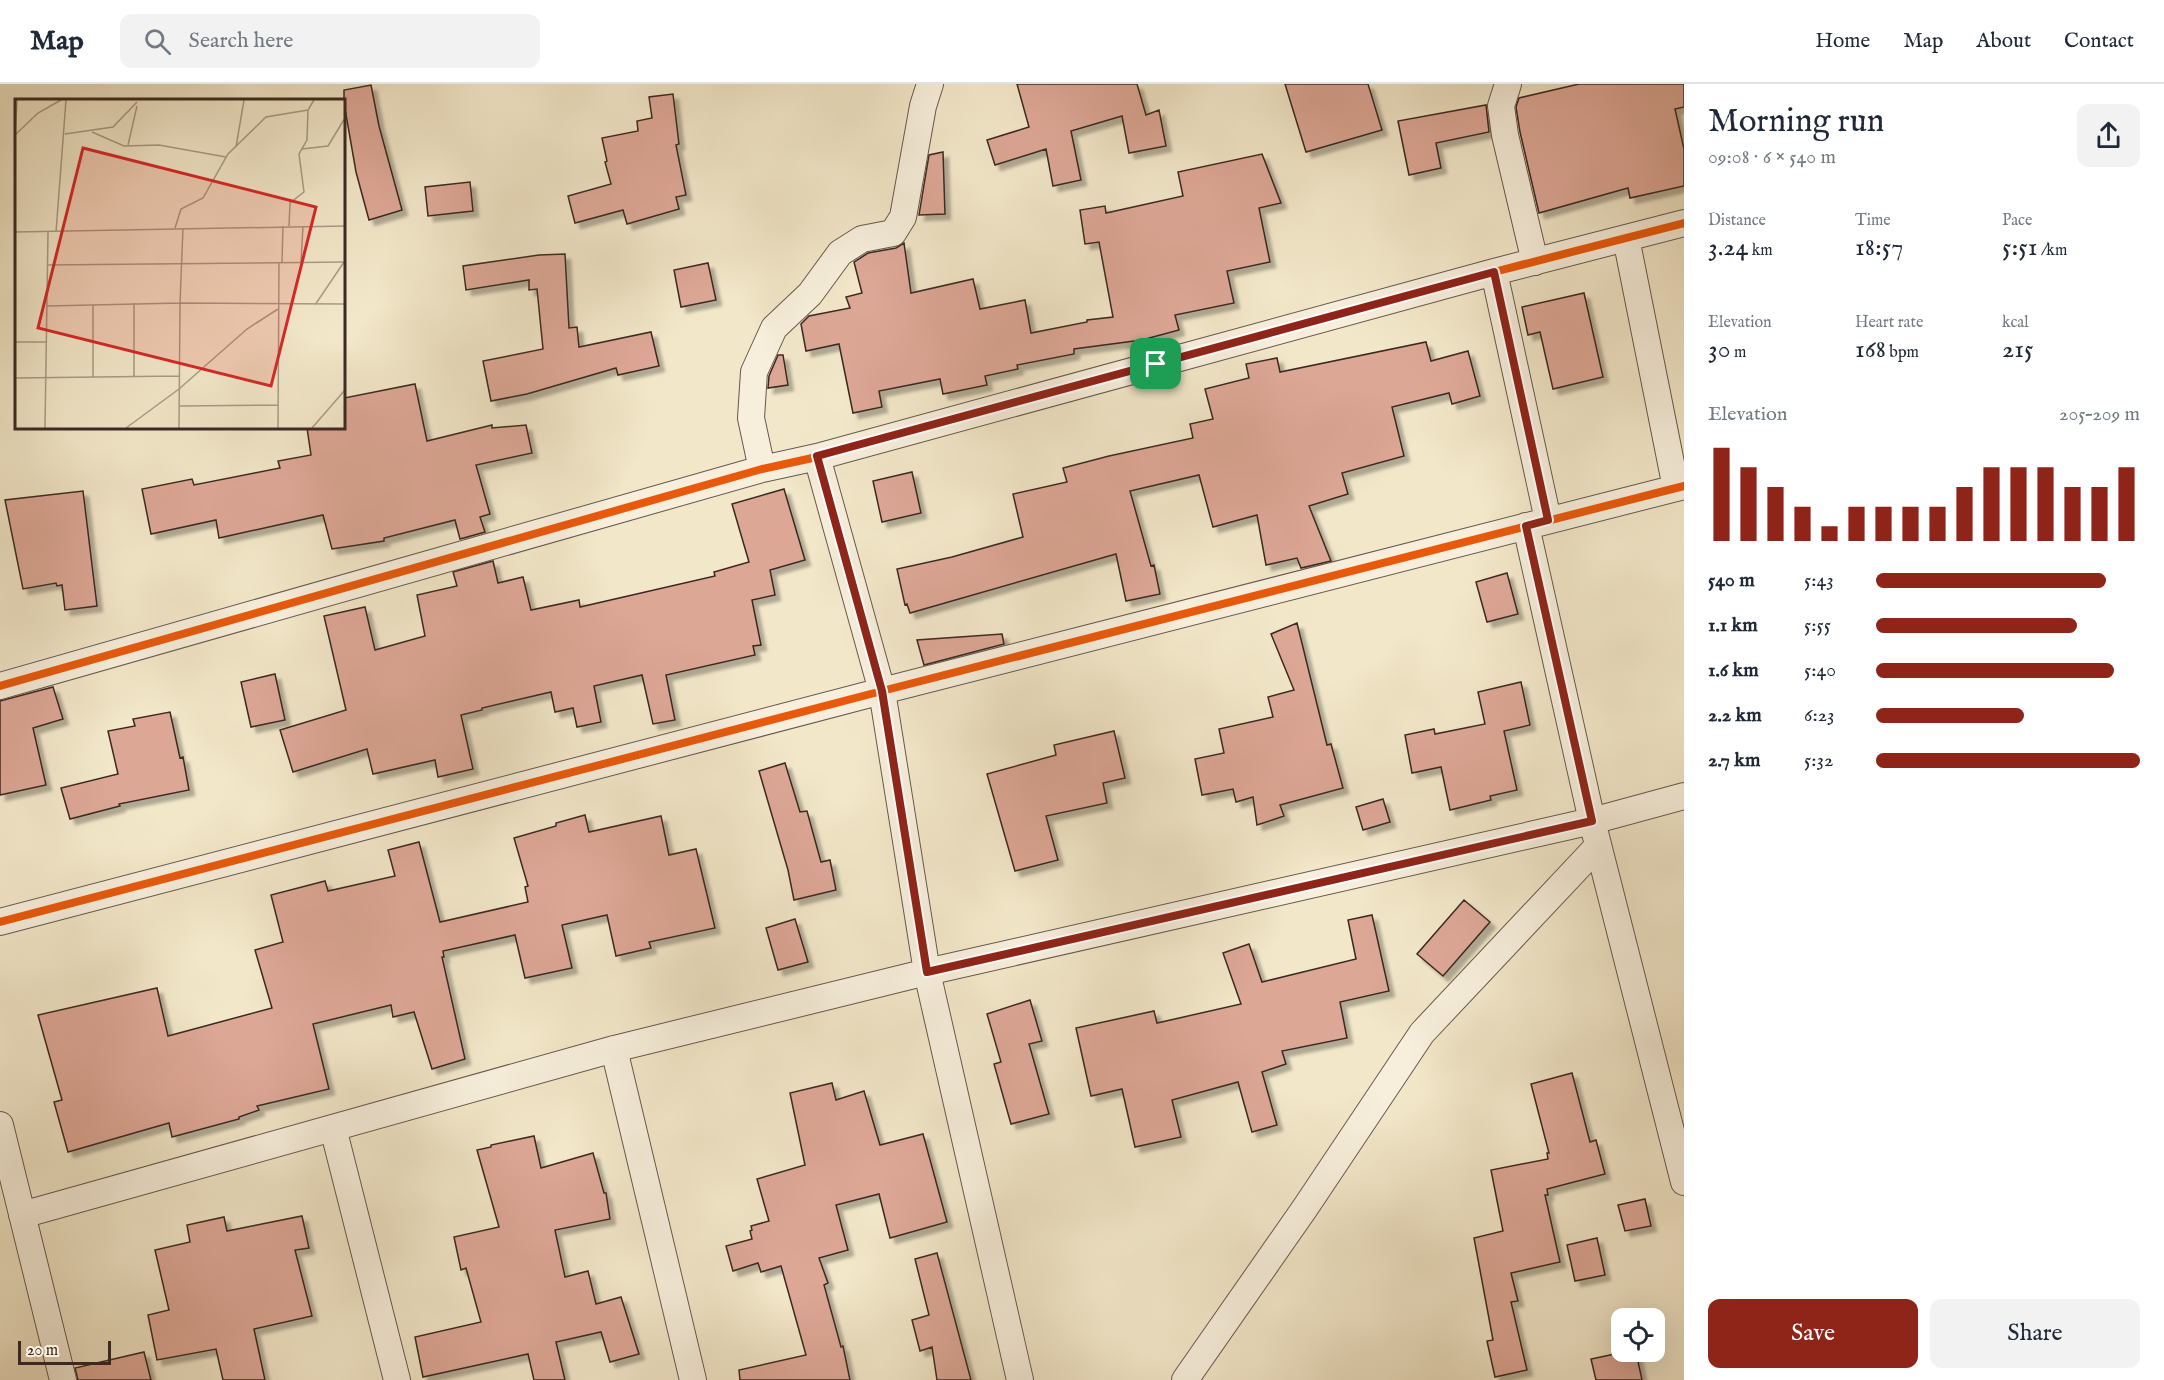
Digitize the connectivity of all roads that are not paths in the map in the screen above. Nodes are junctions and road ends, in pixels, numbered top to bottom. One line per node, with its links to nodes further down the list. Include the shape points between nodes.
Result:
1 (930, 84): 8 (street, via 903,217 893,233 862,239 840,253 810,294 774,328 754,372 751,418)
2 (1508, 84): 5 (street, via 1501,106 1505,135)
3 (1684, 223): 4 (street)
4 (1626, 238): 5 (street); 9 (street)
5 (1535, 262): 6 (street)
6 (1494, 272): 7 (street); 10 (street)
7 (817, 456): 8 (street); 12 (street)
8 (762, 469): 11 (street)
9 (1680, 487): 10 (street)
10 (1537, 523): 12 (street); 14 (street)
11 (0, 686)
12 (882, 691): 15 (street); 16 (street)
13 (1684, 796): 14 (street)
14 (1595, 833): 16 (street); 20 (street); 26 (street, via 1422,1033)
15 (0, 922)
16 (927, 972): 17 (street); 25 (street)
17 (614, 1049): 19 (street); 24 (street)
18 (0, 1125): 21 (street)
19 (333, 1128): 21 (street); 23 (street)
20 (1684, 1182)
21 (21, 1215): 22 (street)
22 (63, 1380)
23 (397, 1380)
24 (693, 1380)
25 (1020, 1380)
26 (1185, 1380)

